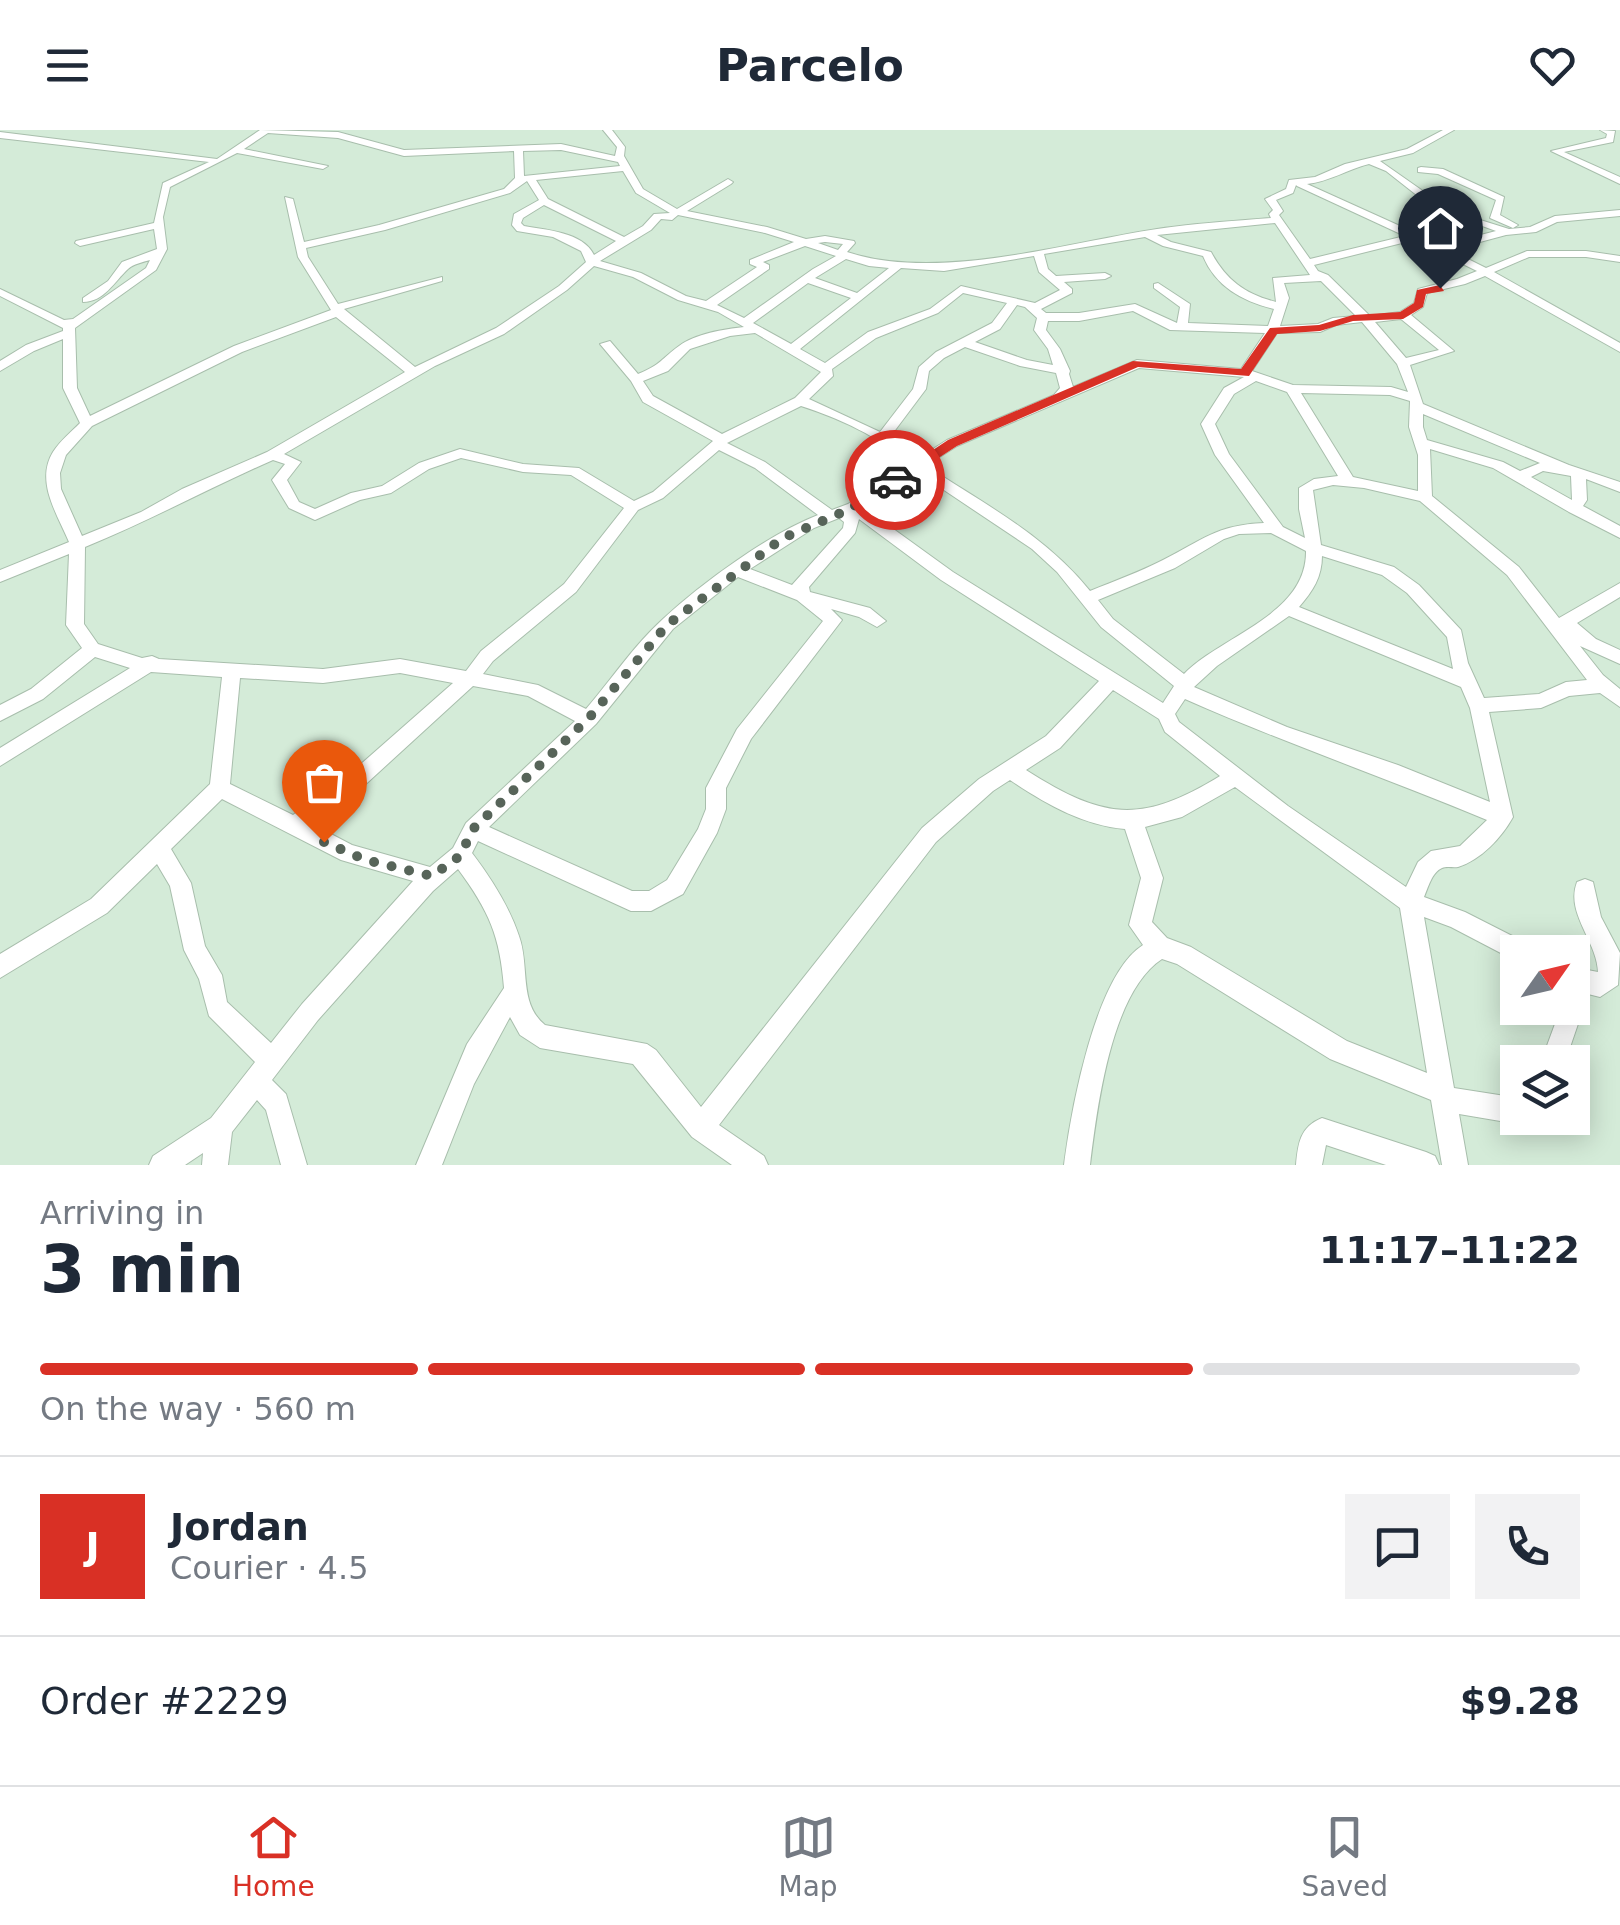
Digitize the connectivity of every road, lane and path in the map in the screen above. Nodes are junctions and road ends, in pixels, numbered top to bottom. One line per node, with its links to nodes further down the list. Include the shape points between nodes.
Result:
1 (266, 130): 6 (street, via 338,135 404,153); 7 (street)
2 (607, 130): 10 (street, via 621,147)
3 (1450, 130): 9 (street)
4 (1612, 133): 14 (street, via 1610,140 1556,151)
5 (0, 136): 8 (street)
6 (521, 147): 10 (street, via 570,147); 13 (street, via 517,154)
7 (236, 150): 8 (street); 11 (street)
8 (219, 161): 23 (street, via 166,185)
9 (1370, 161): 16 (street); 26 (street, via 1389,166 1452,212)
10 (623, 164): 13 (street); 19 (street, via 639,190)
11 (323, 166)
12 (1420, 170): 25 (street, via 1440,171 1502,199 1494,216)
13 (526, 180): 18 (street); 32 (street, via 504,192)
14 (1620, 181)
15 (728, 182): 19 (street)
16 (1295, 182): 22 (street, via 1290,192 1270,199); 28 (street)
17 (288, 198): 32 (street)
18 (544, 200): 29 (street); 40 (street, via 520,214 518,226 556,234 588,251)
19 (677, 212): 29 (street, via 658,216); 30 (street)
20 (1620, 213): 21 (street)
21 (1592, 216): 24 (street); 25 (street, via 1555,219)
22 (1279, 220): 27 (street); 41 (street)
23 (159, 225): 31 (street); 35 (street)
24 (1620, 225)
25 (1525, 231): 26 (street); 38 (street)
26 (1506, 232): 34 (street)
27 (1147, 234): 37 (street); 56 (street, via 1207,254 1230,289)
28 (1416, 236): 34 (street); 41 (street)
29 (624, 241): 40 (street)
30 (805, 241): 36 (street); 55 (street, via 754,262 765,267)
31 (80, 243)
32 (302, 246): 57 (street)
33 (1620, 246): 38 (street)
34 (1440, 248): 44 (street)
35 (161, 253): 62 (street, via 130,287); 62 (street, via 126,264)
36 (841, 254): 42 (street); 49 (street)
37 (1038, 254): 43 (street); 46 (street, via 1043,270)
38 (1589, 254): 39 (street); 44 (street, via 1527,254)
39 (1620, 259)
40 (591, 262): 55 (street, via 637,274); 73 (street, via 514,322)
41 (1308, 263): 47 (street)
42 (898, 265): 43 (street); 53 (street)
43 (971, 266): 51 (street)
44 (1484, 272): 59 (street, via 1421,292 1419,305); 67 (street)
45 (1104, 276): 46 (street)
46 (1055, 278): 58 (street, via 1068,291)
47 (1324, 278): 56 (street, via 1280,278); 60 (street)
48 (438, 279): 57 (street, via 384,291)
49 (808, 279): 53 (street); 63 (street)
50 (1158, 286): 61 (street, via 1186,306)
51 (958, 290): 54 (street); 71 (street, via 926,316 870,336)
52 (0, 292): 62 (street)
53 (858, 297): 68 (street)
54 (1014, 301): 58 (street); 65 (street, via 996,326)
55 (707, 306): 63 (street)
56 (1281, 307): 64 (street)
57 (338, 312): 73 (street); 80 (street, via 238,348)
58 (1040, 312): 61 (street, via 1079,316 1135,308 1162,324); 72 (street, via 1040,330)
59 (1403, 315): 60 (street); 69 (street, via 1448,351)
60 (1366, 319): 64 (street); 69 (street)
61 (1182, 325): 64 (street)
62 (67, 326): 70 (street); 80 (street, via 70,388)
63 (750, 326): 68 (street); 75 (street, via 686,346 664,368)
64 (1274, 330): 74 (street)
65 (966, 342): 72 (street); 81 (street, via 922,370 919,388)
66 (606, 344): 75 (street)
67 (1620, 348)
68 (790, 350): 71 (street)
69 (1403, 363): 79 (street)
70 (0, 367)
71 (825, 368): 78 (street, via 828,373)
72 (1064, 371): 77 (street, via 1067,388)
73 (414, 373): 84 (street)
74 (1248, 375): 76 (street); 77 (street, via 1146,362); 94 (street, via 1229,391 1208,428)
75 (636, 378): 83 (street, via 648,400)
76 (1292, 389): 79 (street, via 1381,390); 88 (street)
77 (1059, 398): 85 (street, via 952,443)
78 (800, 401): 81 (street); 83 (street)
79 (1417, 403): 82 (street); 86 (street)
80 (87, 424): 96 (street, via 53,464 54,489)
81 (882, 439): 85 (street, via 917,460)
82 (1420, 442): 87 (street); 90 (street)
83 (721, 443): 91 (street); 93 (street, via 826,512)
84 (272, 455): 91 (street, via 294,462 280,480 294,505 310,515 386,490 460,453 574,471); 96 (street)
85 (916, 466): 93 (street); 102 (street, via 1038,545)
86 (1576, 473): 87 (street, via 1543,467); 89 (street); 92 (street, via 1580,500)
87 (1521, 477): 92 (street)
88 (1348, 481): 90 (street); 97 (street, via 1306,488)
89 (1620, 488)
90 (1425, 498): 105 (street, via 1513,571)
91 (633, 507): 110 (street, via 581,578)
92 (1574, 509): 95 (street)
93 (840, 512): 98 (street, via 783,538); 101 (street, via 852,520 850,529 800,586); 111 (street)
94 (1274, 528): 97 (street); 102 (street, via 1218,535)
95 (1620, 533)
96 (76, 542): 99 (street); 106 (street, via 75,625)
97 (1316, 548): 103 (street, via 1310,584); 112 (street, via 1388,571 1414,589 1454,635)
98 (736, 570): 101 (street); 119 (street, via 667,625)
99 (0, 576)
100 (1620, 589): 105 (street)
101 (802, 596): 104 (street); 127 (street, via 833,623 744,734 716,788 707,833 675,887 651,901 630,901)
102 (1086, 599): 114 (street)
103 (1286, 608): 112 (street); 114 (street)
104 (877, 620)
105 (1561, 625): 107 (street); 113 (street)
106 (92, 649): 108 (street); 117 (street, via 37,694)
107 (1620, 657)
108 (153, 663): 109 (street); 120 (street)
109 (232, 670): 110 (street, via 323,676 400,666); 123 (street)
110 (470, 677): 119 (street, via 532,690); 126 (street, via 360,777)
111 (1111, 680): 118 (street); 121 (street, via 1052,742)
112 (1469, 683): 116 (street)
113 (1603, 686): 115 (street); 116 (street, via 1566,689 1541,702)
114 (1184, 688): 118 (street); 124 (street)
115 (1620, 700)
116 (1478, 708): 124 (street)
117 (0, 714)
118 (1166, 714): 122 (street, via 1172,727)
119 (589, 718): 127 (street)
120 (0, 758)
121 (1010, 770): 125 (street, via 1076,807); 142 (street, via 950,815 908,860)
122 (1236, 776): 125 (street, via 1193,805); 132 (street)
123 (220, 788): 126 (street); 128 (street)
124 (1503, 818): 132 (street, via 1470,855 1438,858)
125 (1133, 822): 134 (street, via 1152,878 1140,924)
126 (294, 826): 130 (street, via 357,856)
127 (473, 829): 129 (street)
128 (160, 850): 135 (street, via 99,906); 138 (street, via 180,882 217,1008)
129 (460, 856): 130 (street); 137 (street, via 484,885 508,935)
130 (432, 876): 138 (street)
131 (1586, 890): 136 (street, via 1590,919 1609,954 1610,978)
132 (1410, 902): 133 (street); 139 (street)
133 (1500, 941)
134 (1160, 946): 139 (street, via 1339,1050); 148 (street, via 1142,955 1107,1026)
135 (0, 967)
136 (1590, 982)
137 (515, 992): 142 (street, via 525,1022 540,1036 626,1048 647,1059); 146 (street, via 483,1040)
138 (264, 1071): 141 (street); 145 (street)
139 (1445, 1096): 140 (street); 151 (street)
140 (1500, 1107)
141 (220, 1127): 143 (street); 144 (street)
142 (701, 1128): 147 (street)
143 (162, 1165)
144 (215, 1165)
145 (294, 1165)
146 (429, 1165)
147 (755, 1165)
148 (1077, 1165)
149 (1310, 1165): 150 (street, via 1311,1142 1322,1131)
150 (1426, 1165)
151 (1454, 1165)

